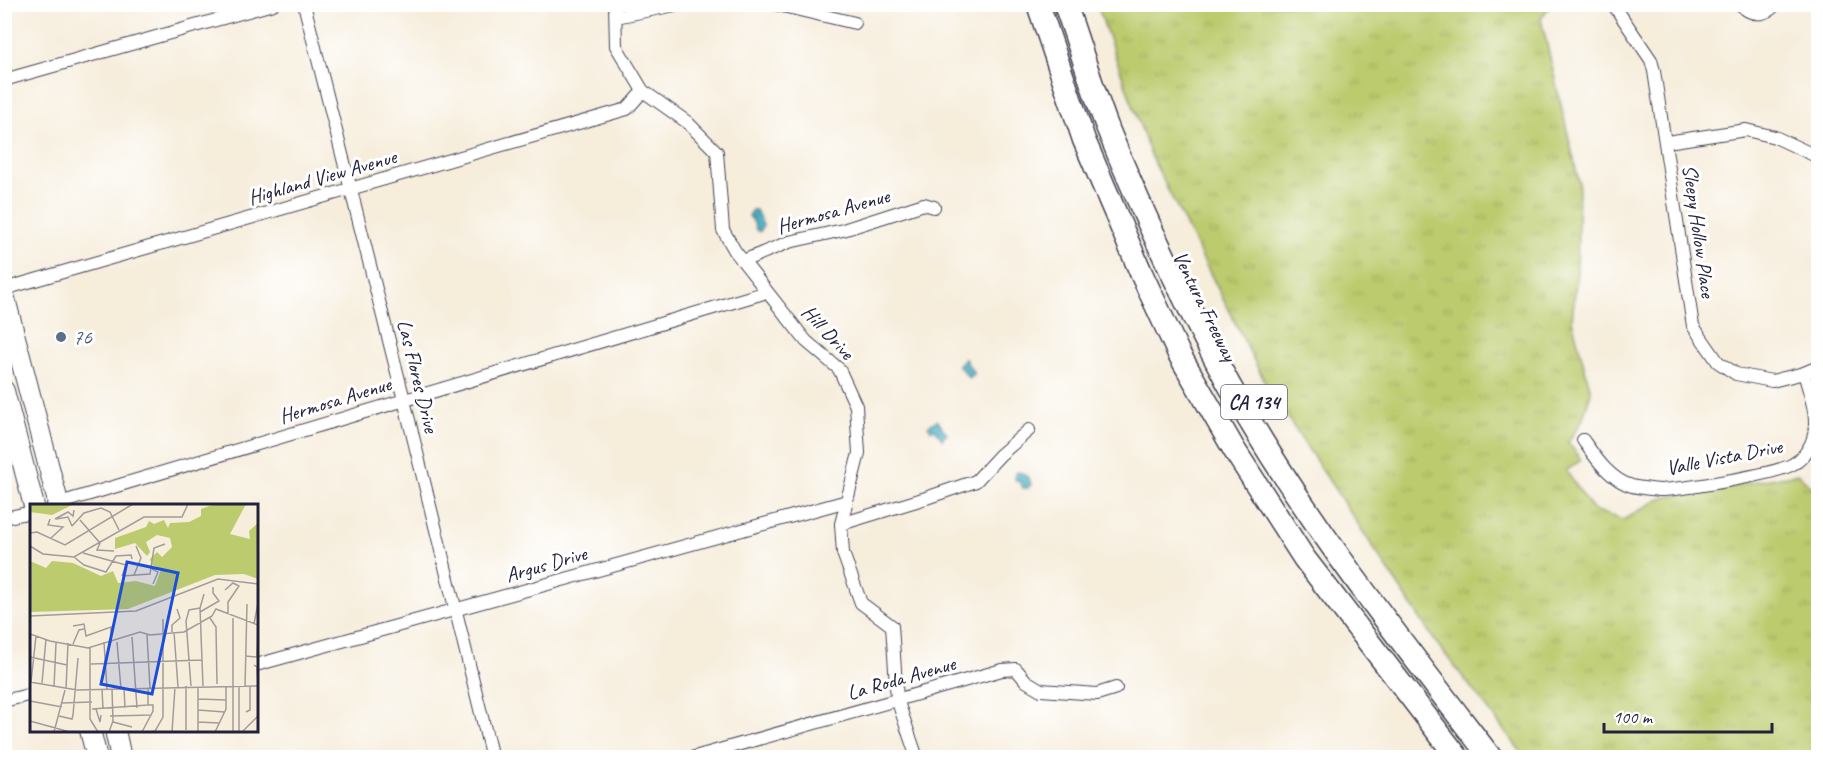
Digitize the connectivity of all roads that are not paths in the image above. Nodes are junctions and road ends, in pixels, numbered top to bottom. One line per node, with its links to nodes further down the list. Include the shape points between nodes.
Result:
1 (273, 4): 13 (street)
2 (304, 4): 17 (street, Las Flores Drive)
3 (680, 4): 11 (street)
4 (774, 4): 12 (street)
5 (1038, 4): 20 (highway, Ventura Freeway / CA 134, via 1084,140)
6 (1065, 4): 53 (highway, via 1108,128 1162,251 1229,383 1285,476 1360,584)
7 (1080, 4): 54 (highway, Ventura Freeway / CA 134, via 1117,114 1146,183 1216,332 1256,405 1336,532)
8 (1613, 4): 15 (street, Sleepy Hollow Place, via 1651,60)
9 (1740, 4): 10 (street, via 1746,12 1754,14 1766,12)
10 (1776, 4)
11 (616, 11): 14 (street, Hill Drive, via 616,46)
12 (855, 23)
13 (4, 80)
14 (644, 91): 17 (street, Highland View Avenue, via 627,109); 19 (street, Hill Drive, via 687,123 717,152 723,230)
15 (1667, 142): 16 (street, via 1746,130 1775,137); 26 (street, Sleepy Hollow Place, via 1694,326 1718,362 1736,374 1772,381)
16 (1818, 157)
17 (351, 189): 21 (street, Highland View Avenue); 28 (street, Las Flores Drive)
18 (934, 207): 19 (street, Hermosa Avenue, via 924,204 843,230 789,242)
19 (743, 261): 22 (street, Hill Drive)
20 (1142, 275): 51 (highway, Ventura Freeway / CA 134, via 1179,354 1304,558); 52 (highway, via 1161,289 1220,402 1290,515)
21 (4, 290)
22 (767, 292): 28 (street, Hermosa Avenue); 31 (street, Hill Drive, via 807,341 839,369 856,406 859,453)
23 (4, 295): 24 (main road)
24 (11, 344): 33 (main road)
25 (1818, 366): 26 (street, Sleepy Hollow Place)
26 (1804, 373): 30 (street, Valle Vista Drive, via 1816,417 1812,443 1804,456 1776,471 1679,488 1630,486 1614,477)
27 (4, 391): 32 (main road)
28 (404, 400): 34 (street, Hermosa Avenue); 38 (street, Las Flores Drive)
29 (1029, 430): 37 (street, via 976,481)
30 (1582, 440)
31 (847, 501): 37 (street, Hill Drive); 38 (street, Argus Drive)
32 (33, 504)
33 (56, 504)
34 (59, 504)
35 (30, 512): 36 (street)
36 (4, 518)
37 (841, 524): 42 (street, Hill Drive, via 843,553 861,603 892,626)
38 (455, 609): 39 (street, Argus Drive); 48 (street, Las Flores Drive)
39 (258, 664)
40 (1116, 688): 42 (street, La Roda Avenue, via 1097,694 1041,690 1016,669)
41 (30, 694): 43 (street)
42 (897, 699): 49 (street, La Roda Avenue); 50 (street, Hill Drive)
43 (4, 701)
44 (90, 732): 46 (main road)
45 (116, 732): 47 (main road)
46 (97, 758)
47 (122, 758)
48 (492, 758)
49 (691, 758)
50 (917, 758)
51 (1458, 758)
52 (1469, 758)
53 (1491, 758)
54 (1505, 758)

